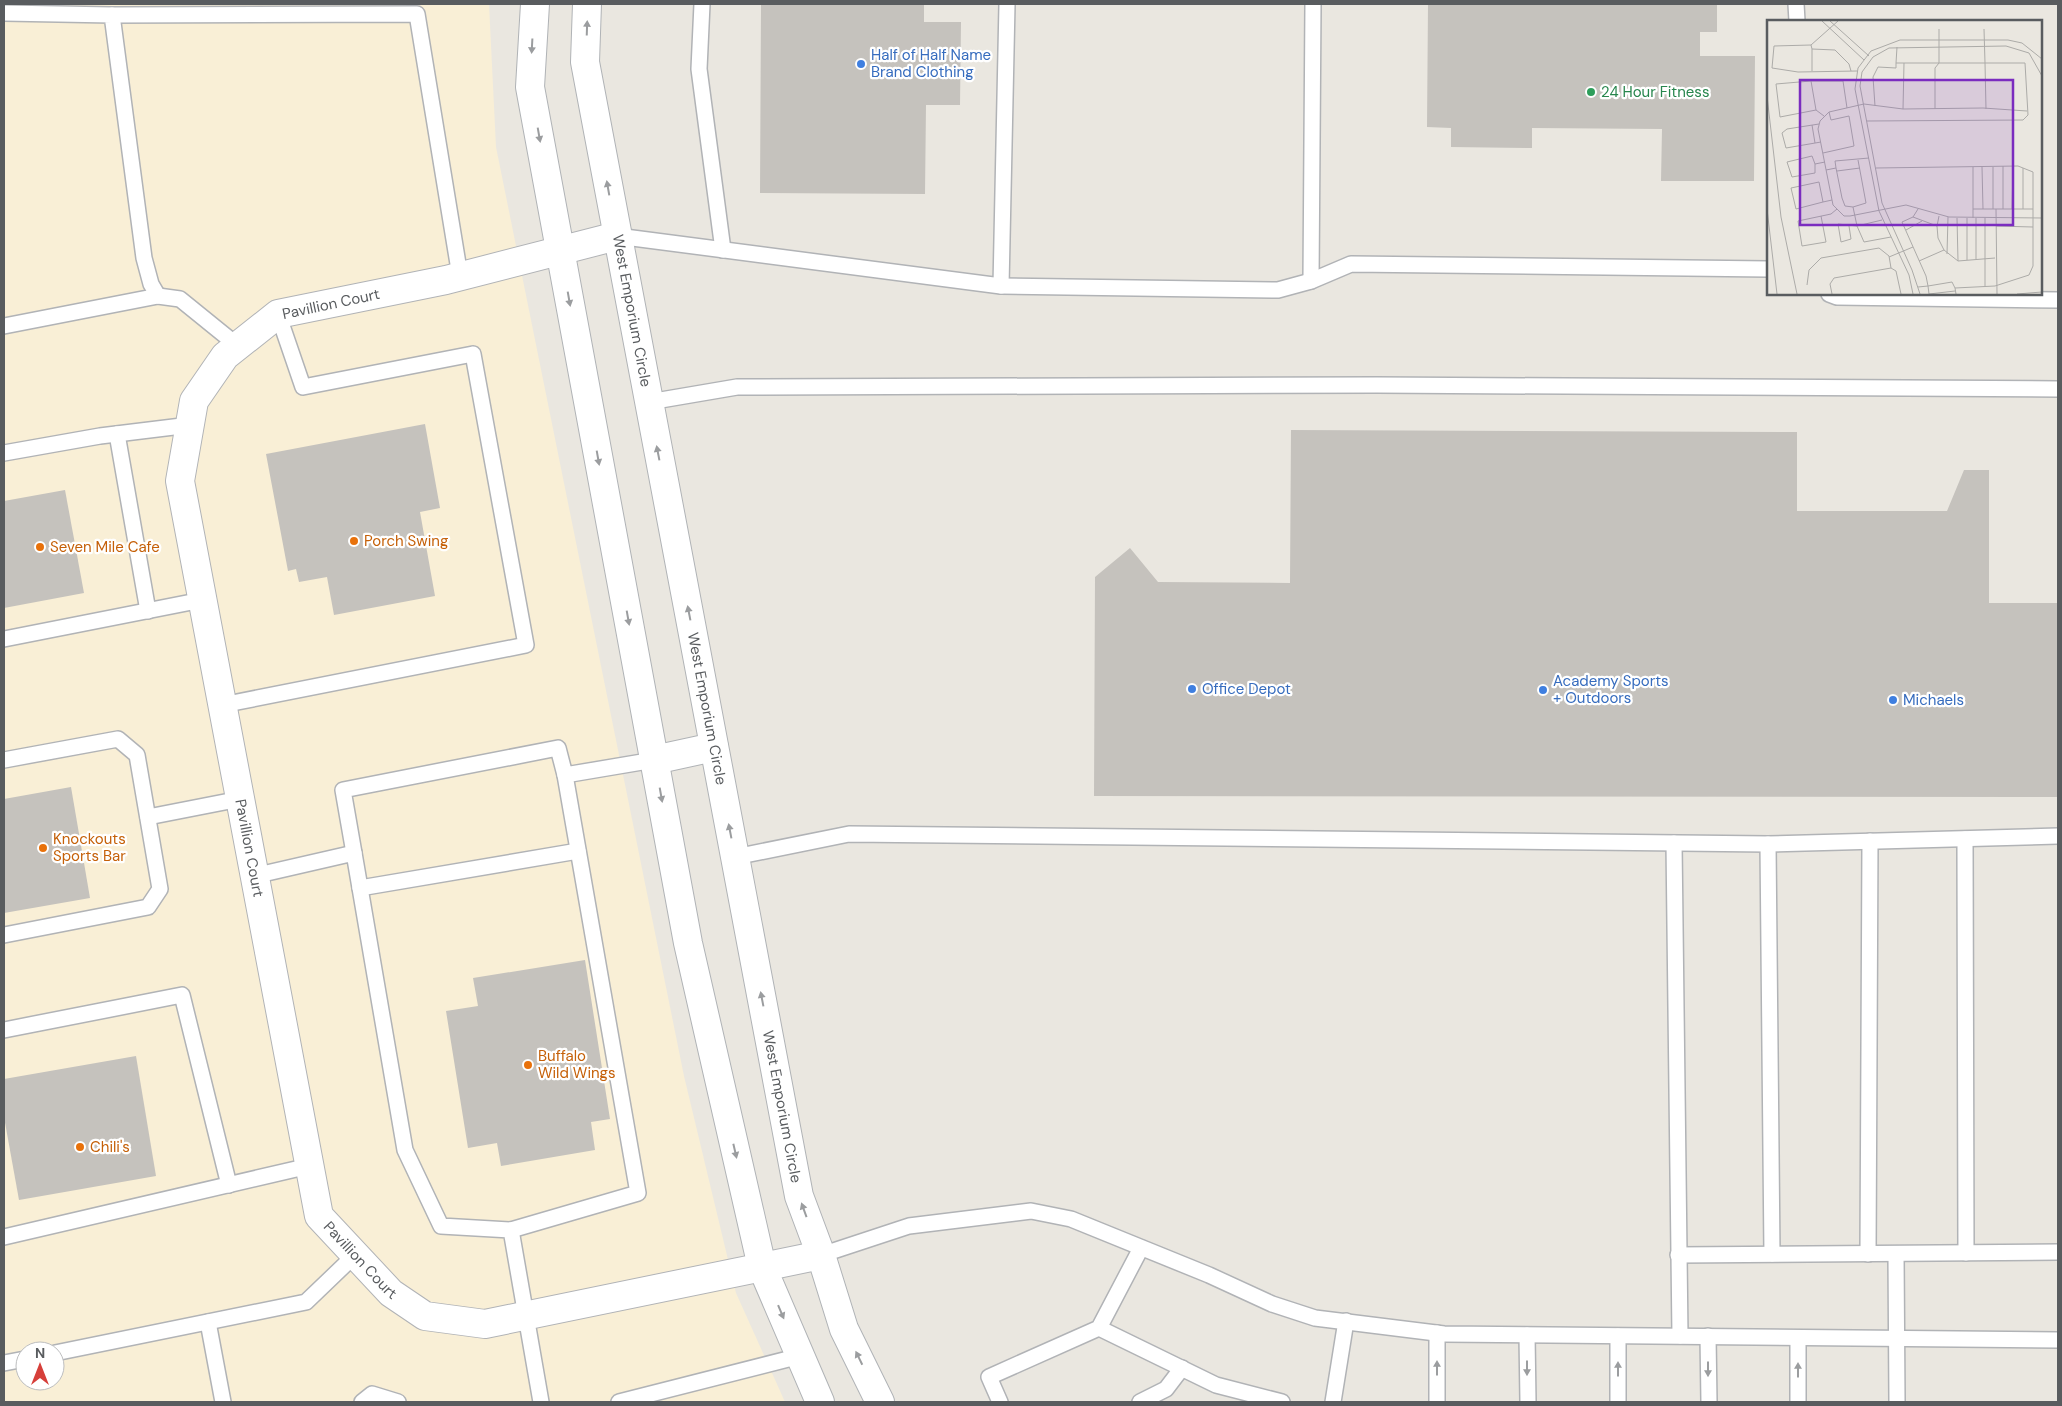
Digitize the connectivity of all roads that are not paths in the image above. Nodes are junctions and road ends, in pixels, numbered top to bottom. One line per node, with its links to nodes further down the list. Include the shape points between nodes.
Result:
1 (535, 4): 12 (street, one-way to 12, via 530,88)
2 (588, 4): 10 (street, West Emporium Circle, one-way to 2, via 585,62)
3 (702, 4): 11 (lane, via 699,69)
4 (1007, 4): 16 (lane)
5 (1314, 4): 15 (lane)
6 (1796, 4): 9 (lane)
7 (4, 13): 8 (lane)
8 (112, 15): 14 (lane, via 417,14); 18 (lane, via 144,258)
9 (1797, 20)
10 (617, 236): 11 (lane); 12 (street, Pavillion Court); 24 (street, West Emporium Circle)
11 (724, 250): 16 (lane)
12 (560, 251): 14 (street, Pavillion Court); 34 (street, one-way to 34)
13 (1767, 269): 15 (lane, via 1351,264)
14 (460, 276): 20 (street, Pavillion Court)
15 (1312, 281): 16 (lane, via 1278,290)
16 (1001, 286)
17 (1832, 295): 19 (lane)
18 (158, 296): 21 (lane); 22 (lane, via 180,299)
19 (2058, 300)
20 (278, 314): 22 (street, Pavillion Court); 31 (lane, via 303,387 473,354 526,645)
21 (4, 326)
22 (238, 346): 25 (street, Pavillion Court, via 225,356 194,401)
23 (2058, 389): 24 (lane, via 738,386)
24 (649, 402): 32 (street, West Emporium Circle, one-way to 24)
25 (190, 425): 26 (lane); 28 (street, Pavillion Court, via 180,481)
26 (116, 434): 27 (lane); 29 (lane)
27 (4, 453)
28 (202, 600): 29 (lane); 31 (street, Pavillion Court)
29 (148, 610): 30 (lane)
30 (4, 639)
31 (222, 705): 36 (street, Pavillion Court)
32 (714, 746): 34 (street); 45 (street, West Emporium Circle, one-way to 32)
33 (4, 760): 37 (lane, via 118,739 137,755)
34 (654, 760): 35 (lane); 63 (street, one-way to 63, via 688,943)
35 (565, 775): 43 (lane); 44 (lane, via 558,748 343,790)
36 (240, 799): 37 (lane); 46 (street, Pavillion Court)
37 (148, 817): 48 (lane, via 160,889 148,907)
38 (2058, 836): 39 (lane)
39 (1965, 839): 40 (lane); 56 (lane)
40 (1870, 841): 42 (lane); 58 (lane)
41 (1674, 844): 42 (lane); 45 (lane, via 849,834); 62 (lane)
42 (1768, 844): 57 (lane)
43 (578, 850): 47 (lane); 52 (lane, via 638,1193)
44 (354, 854): 46 (lane); 47 (lane)
45 (735, 857): 61 (street, West Emporium Circle, one-way to 45, via 799,1196)
46 (254, 876): 50 (street, Pavillion Court)
47 (360, 888): 52 (lane, via 405,1150 442,1226)
48 (4, 935)
49 (4, 1030): 51 (lane, via 182,995)
50 (309, 1166): 51 (lane); 60 (street, Pavillion Court, via 319,1216)
51 (229, 1185): 53 (lane)
52 (511, 1230): 64 (lane)
53 (4, 1237)
54 (1141, 1248): 61 (lane, via 1071,1219 1031,1211 909,1226); 65 (lane, via 1272,1304 1315,1318); 67 (lane)
55 (2058, 1252): 56 (lane)
56 (1966, 1253): 59 (lane)
57 (1772, 1254): 58 (lane); 62 (lane)
58 (1868, 1254): 59 (lane)
59 (1896, 1254): 74 (lane)
60 (355, 1255): 64 (street, Pavillion Court, via 391,1293 425,1316 485,1324); 66 (lane, via 306,1302)
61 (821, 1255): 63 (street, Pavillion Court); 85 (street, West Emporium Circle, one-way to 61, via 844,1329)
62 (1678, 1255): 71 (lane)
63 (762, 1267): 64 (street, Pavillion Court); 77 (street, one-way to 77)
64 (526, 1316): 82 (lane)
65 (1346, 1321): 68 (lane); 89 (lane)
66 (208, 1322): 76 (lane); 79 (lane)
67 (1099, 1328): 78 (lane); 86 (lane, via 988,1377)
68 (1437, 1333): 69 (lane); 90 (lane, one-way to 68)
69 (1527, 1335): 70 (lane); 91 (lane, one-way to 91)
70 (1618, 1336): 71 (lane); 92 (lane, one-way to 70)
71 (1680, 1336): 72 (lane)
72 (1708, 1336): 73 (lane); 93 (lane, one-way to 93)
73 (1798, 1338): 74 (lane); 94 (lane, one-way to 73)
74 (1896, 1338): 75 (lane); 95 (lane)
75 (2058, 1340)
76 (65, 1351)
77 (800, 1356): 83 (lane); 84 (street)
78 (1182, 1368): 87 (lane, via 1166,1389); 88 (lane, via 1216,1386)
79 (223, 1402)
80 (362, 1402): 81 (lane, via 372,1394)
81 (398, 1402)
82 (541, 1402)
83 (619, 1402)
84 (820, 1402)
85 (880, 1402)
86 (1000, 1402)
87 (1140, 1402)
88 (1282, 1402)
89 (1334, 1402)
90 (1437, 1402)
91 (1528, 1402)
92 (1618, 1402)
93 (1708, 1402)
94 (1798, 1402)
95 (1897, 1402)

